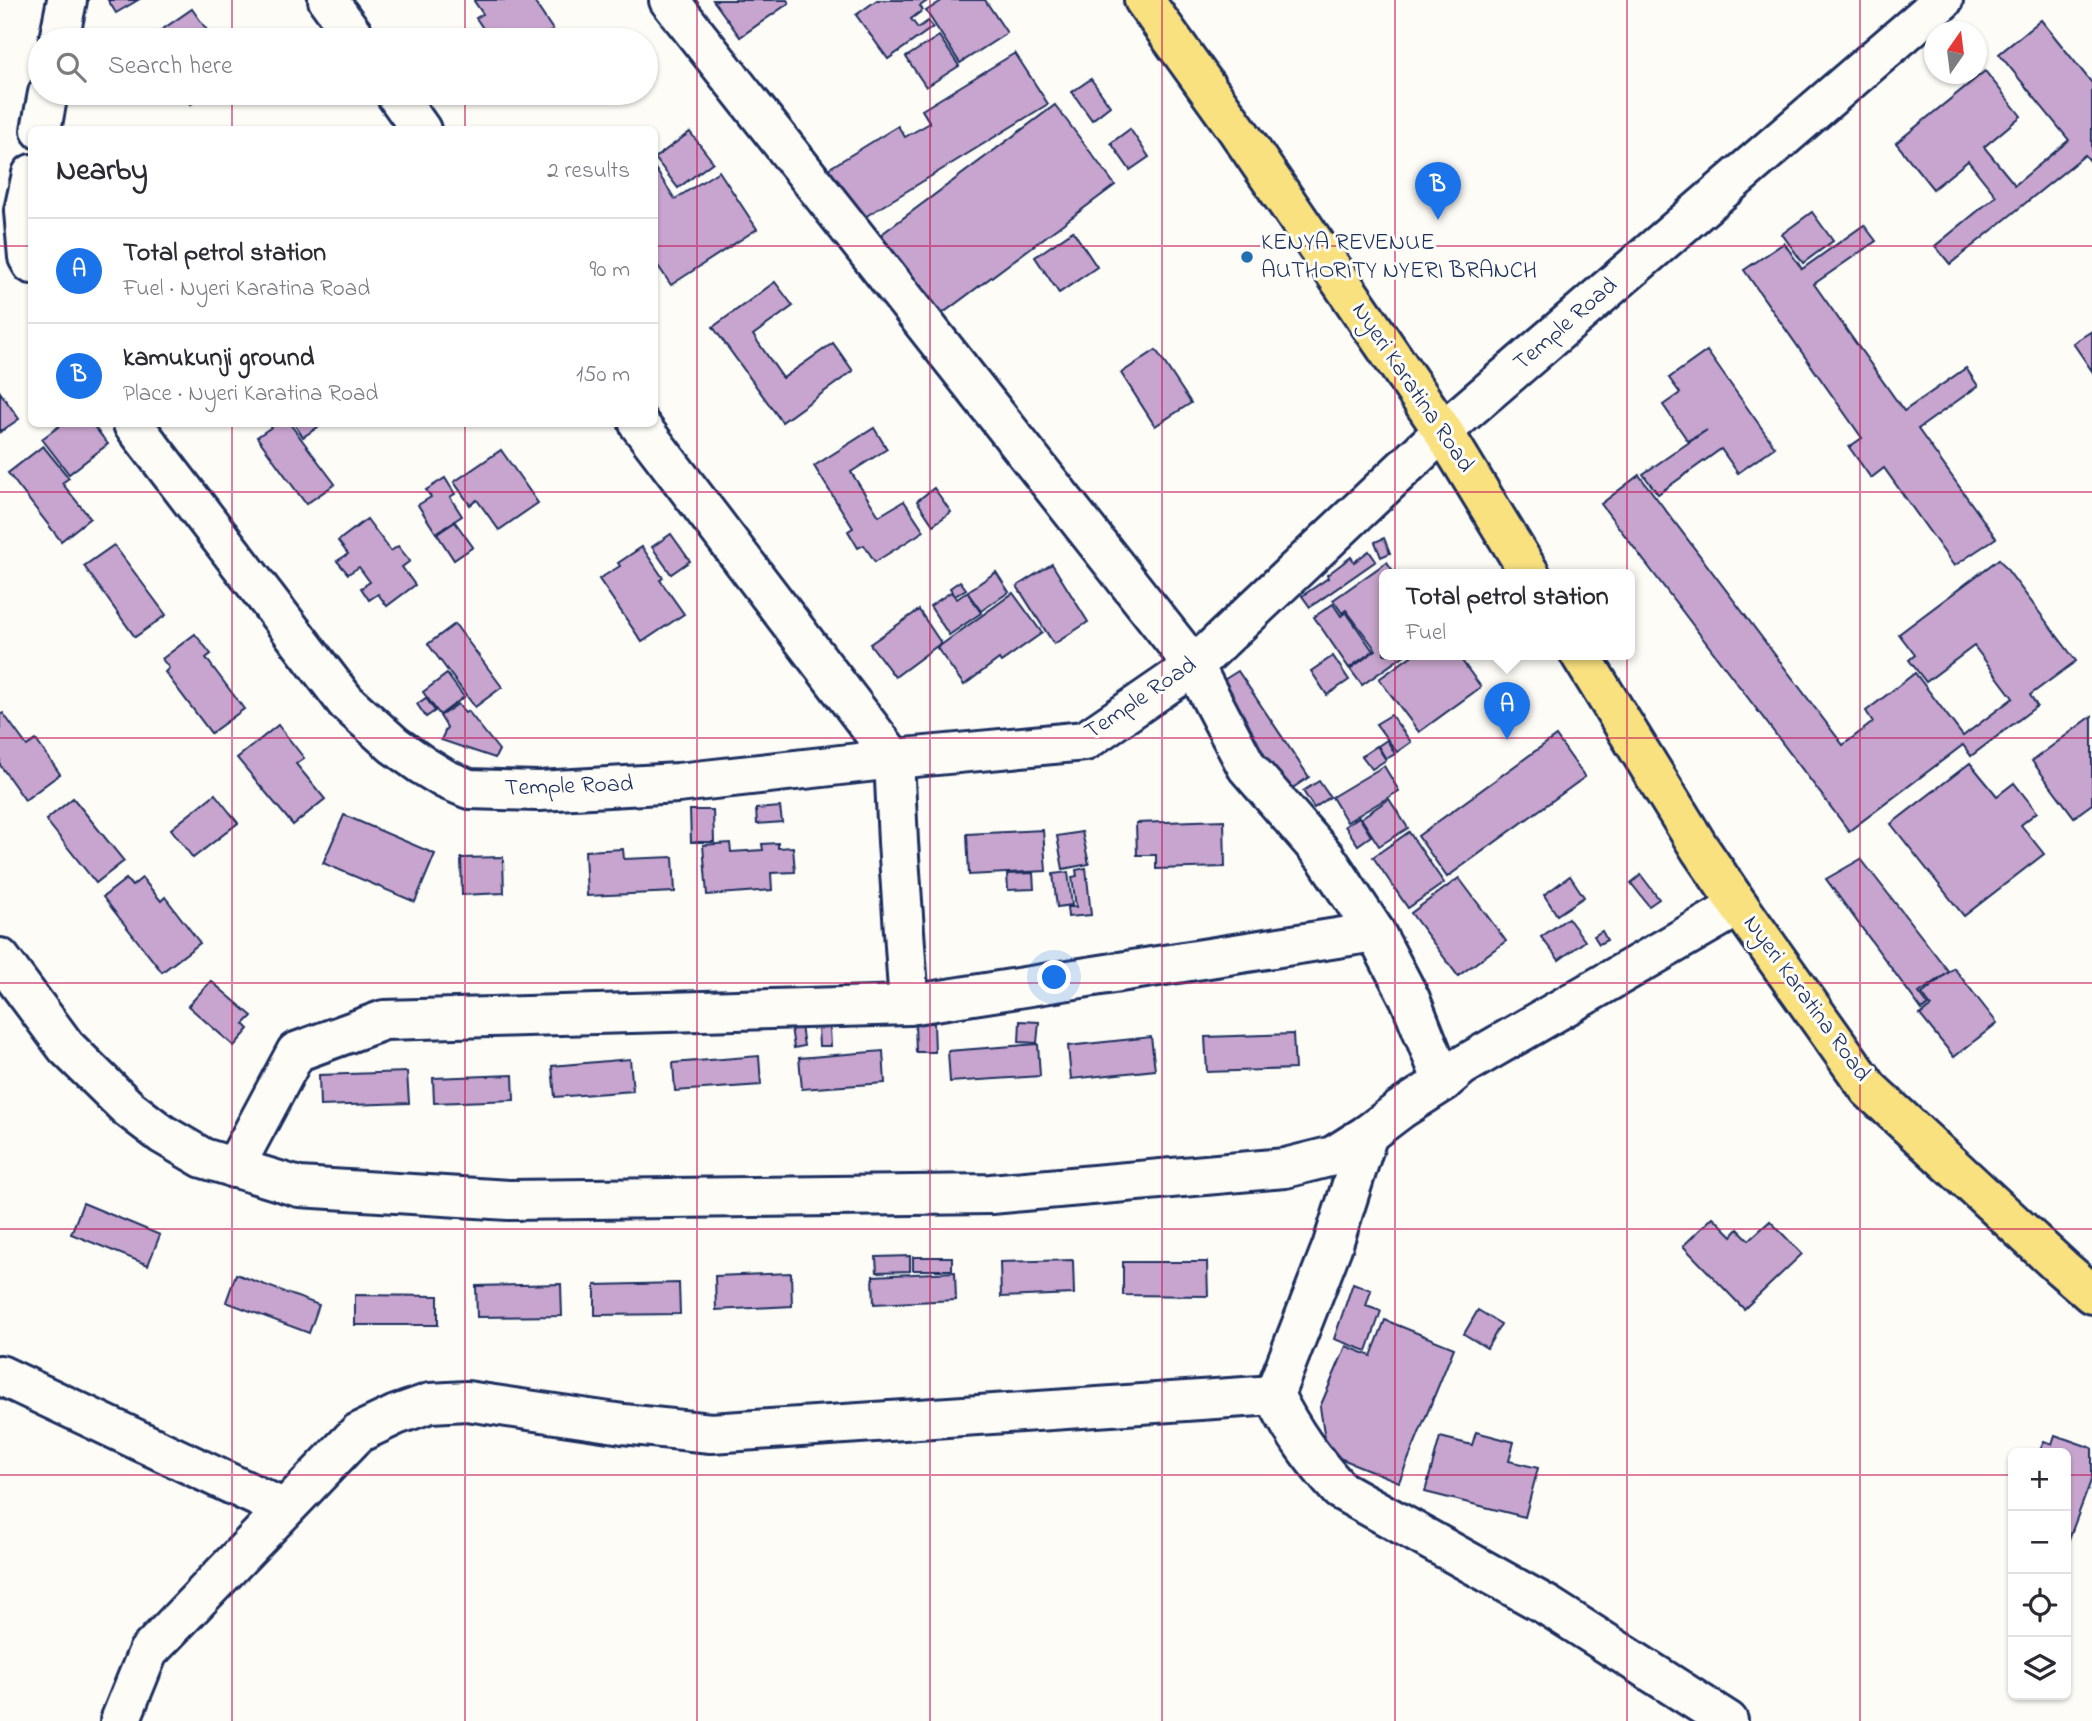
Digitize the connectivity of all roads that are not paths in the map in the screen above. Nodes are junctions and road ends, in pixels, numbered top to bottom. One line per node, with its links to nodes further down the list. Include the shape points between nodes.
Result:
1 (67, 0): 6 (street)
2 (328, 0): 7 (street)
3 (669, 0): 19 (street)
4 (1144, 0): 16 (highway, Nyeri Karatina Road)
5 (1942, 0): 16 (street, Temple Road)
6 (61, 28)
7 (348, 28)
8 (46, 105): 10 (street)
9 (403, 105): 11 (street)
10 (42, 126)
11 (418, 126)
12 (28, 192): 13 (street, via 24,211)
13 (28, 257)
14 (135, 427): 20 (street, Temple Road, via 346,702 394,746 445,779 469,789 539,790 678,783)
15 (641, 427): 20 (street)
16 (1443, 431): 17 (highway, Nyeri Karatina Road); 19 (street, Temple Road)
17 (1527, 569)
18 (1584, 660): 21 (highway, Nyeri Karatina Road)
19 (1194, 666): 20 (street, Temple Road, via 1085,741); 22 (street, via 1247,767 1326,858)
20 (894, 759): 24 (street)
21 (1739, 906): 25 (street, via 1462,1066); 28 (highway, Nyeri Karatina Road, via 1869,1089)
22 (1375, 932): 24 (street); 25 (street, via 1410,999)
23 (0, 958): 27 (street, via 66,1047 128,1108 203,1158)
24 (909, 1005): 27 (street, via 384,1020 296,1052)
25 (1443, 1082): 26 (street)
26 (1368, 1134): 27 (street, via 1333,1156 1285,1168 991,1194 509,1200 299,1187); 30 (street, via 1332,1247)
27 (234, 1168)
28 (2092, 1294)
29 (0, 1375): 31 (street)
30 (1274, 1395): 31 (street, via 711,1433 467,1401 430,1403 358,1433); 33 (street, via 1295,1435 1340,1490 1548,1606)
31 (284, 1509): 32 (street, via 148,1652)
32 (120, 1721)
33 (1728, 1721)

